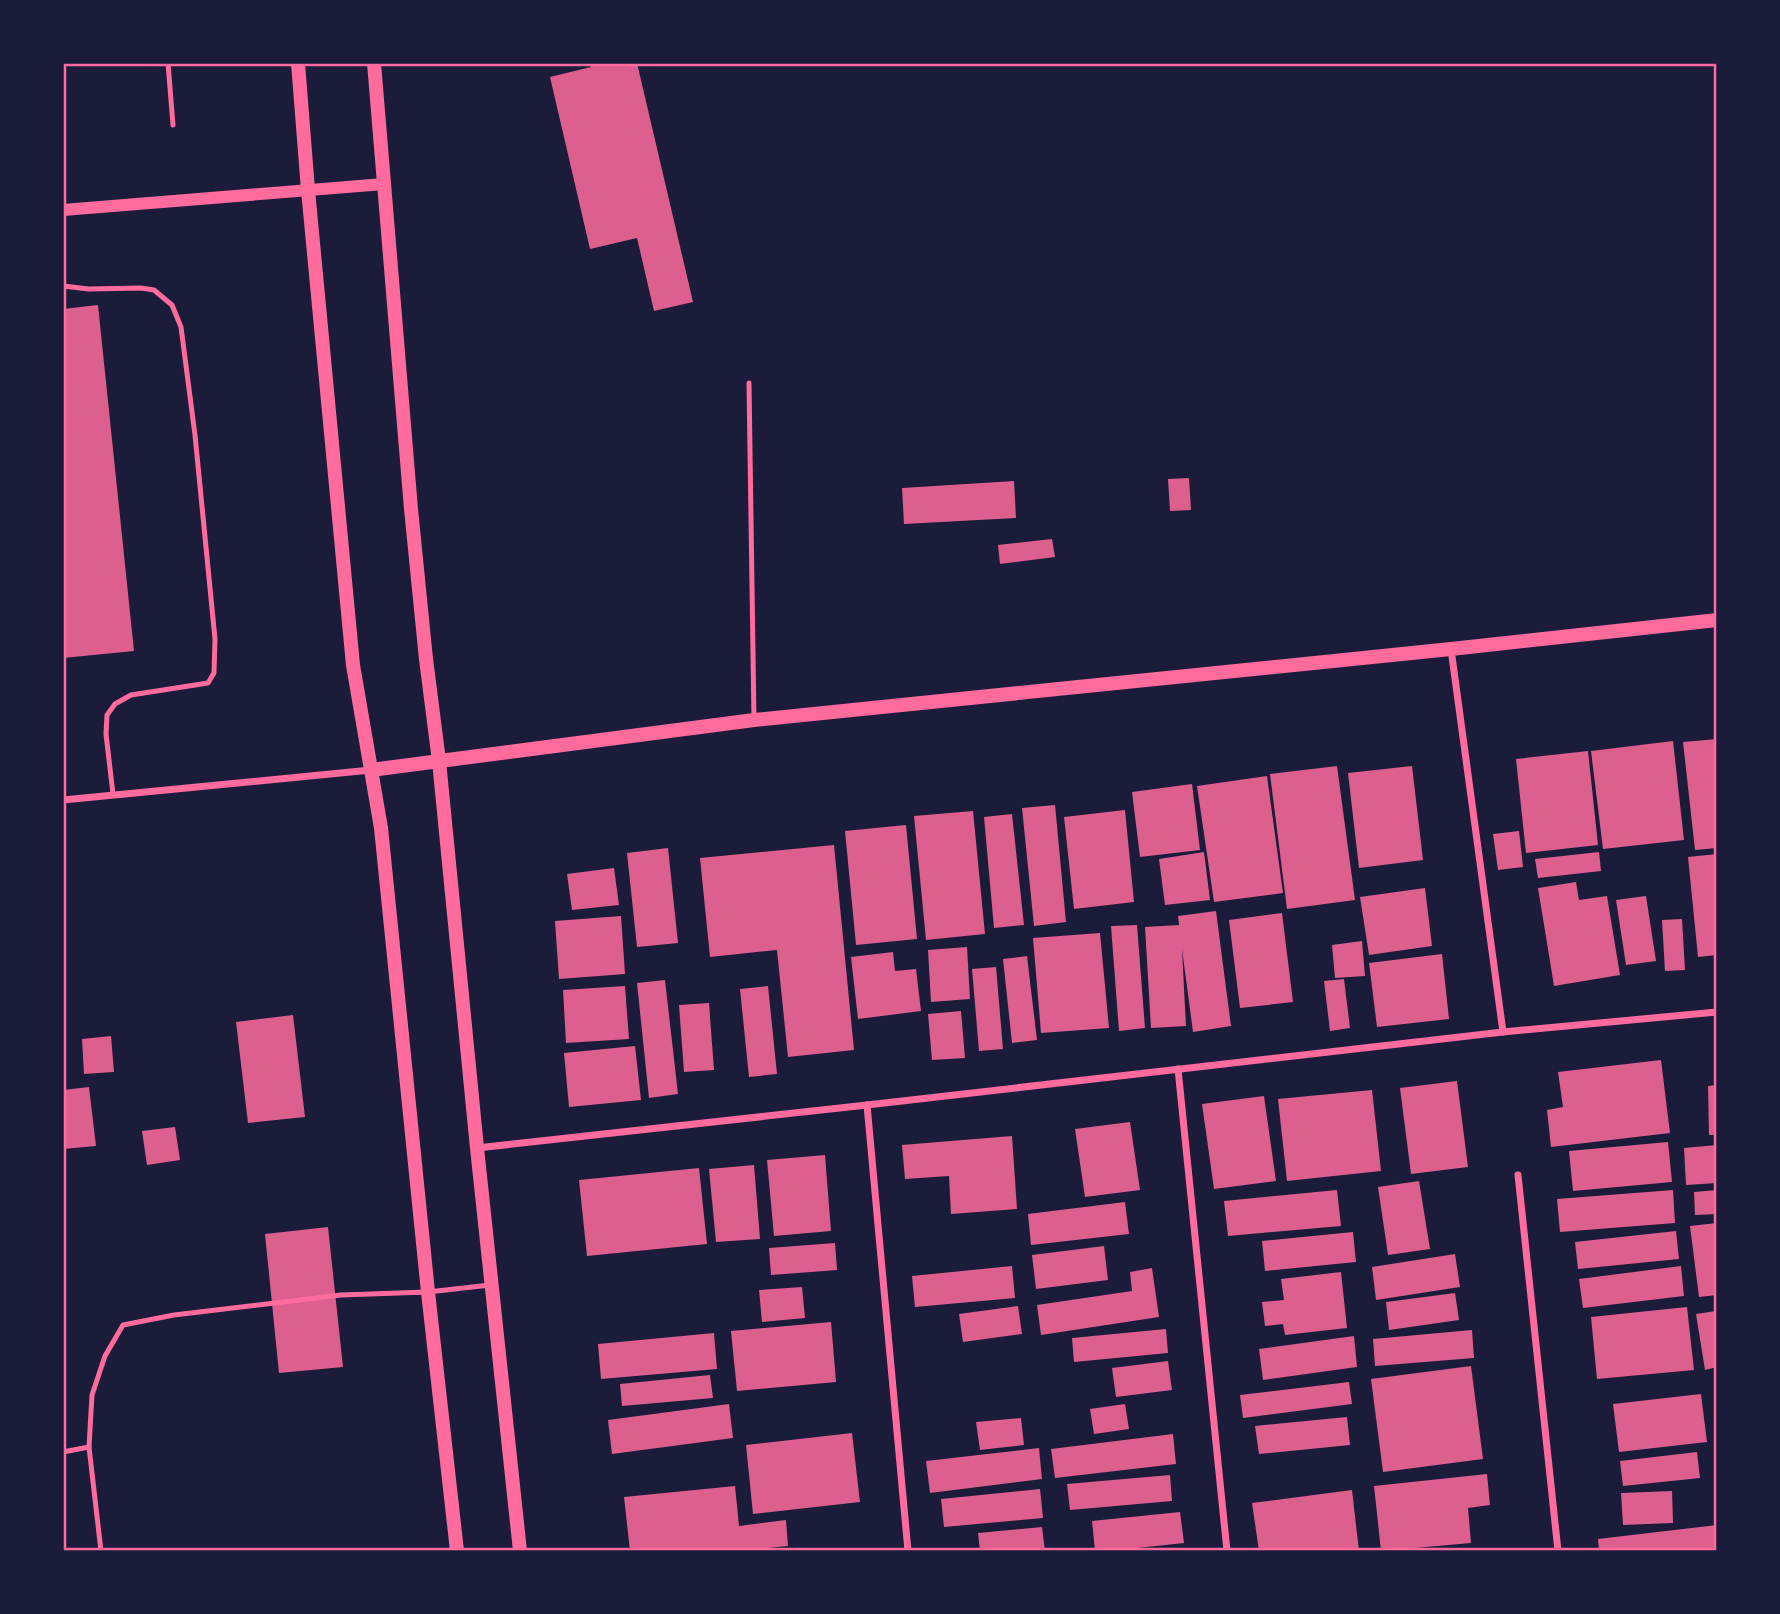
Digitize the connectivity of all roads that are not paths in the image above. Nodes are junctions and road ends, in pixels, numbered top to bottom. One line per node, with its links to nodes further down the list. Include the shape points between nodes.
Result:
1 (168, 63): 4 (lane)
2 (298, 63): 6 (main road)
3 (374, 63): 5 (main road)
4 (173, 125)
5 (384, 184): 6 (street); 13 (main road, via 411,509)
6 (308, 190): 7 (street); 14 (main road, via 352,665)
7 (63, 211)
8 (63, 286): 15 (lane, via 154,290 172,304 181,327 208,561 214,673 208,683 131,695 115,704 107,715 106,734)
9 (749, 383): 12 (lane)
10 (1717, 620): 11 (main road)
11 (1451, 649): 12 (main road); 18 (street)
12 (754, 720): 13 (main road)
13 (439, 761): 14 (main road); 21 (main road)
14 (371, 770): 15 (street); 24 (main road)
15 (113, 794): 16 (street)
16 (63, 800)
17 (1717, 1012): 18 (street)
18 (1503, 1032): 19 (street)
19 (1178, 1069): 20 (street); 31 (street)
20 (867, 1105): 21 (street); 30 (street)
21 (477, 1148): 23 (main road)
22 (1518, 1175): 32 (street)
23 (492, 1285): 24 (lane); 29 (main road)
24 (428, 1292): 25 (lane, via 341,1295 123,1325 105,1356 92,1395); 28 (main road)
25 (89, 1447): 26 (lane); 27 (lane)
26 (63, 1452)
27 (100, 1551)
28 (457, 1551)
29 (520, 1551)
30 (908, 1551)
31 (1227, 1551)
32 (1558, 1551)

